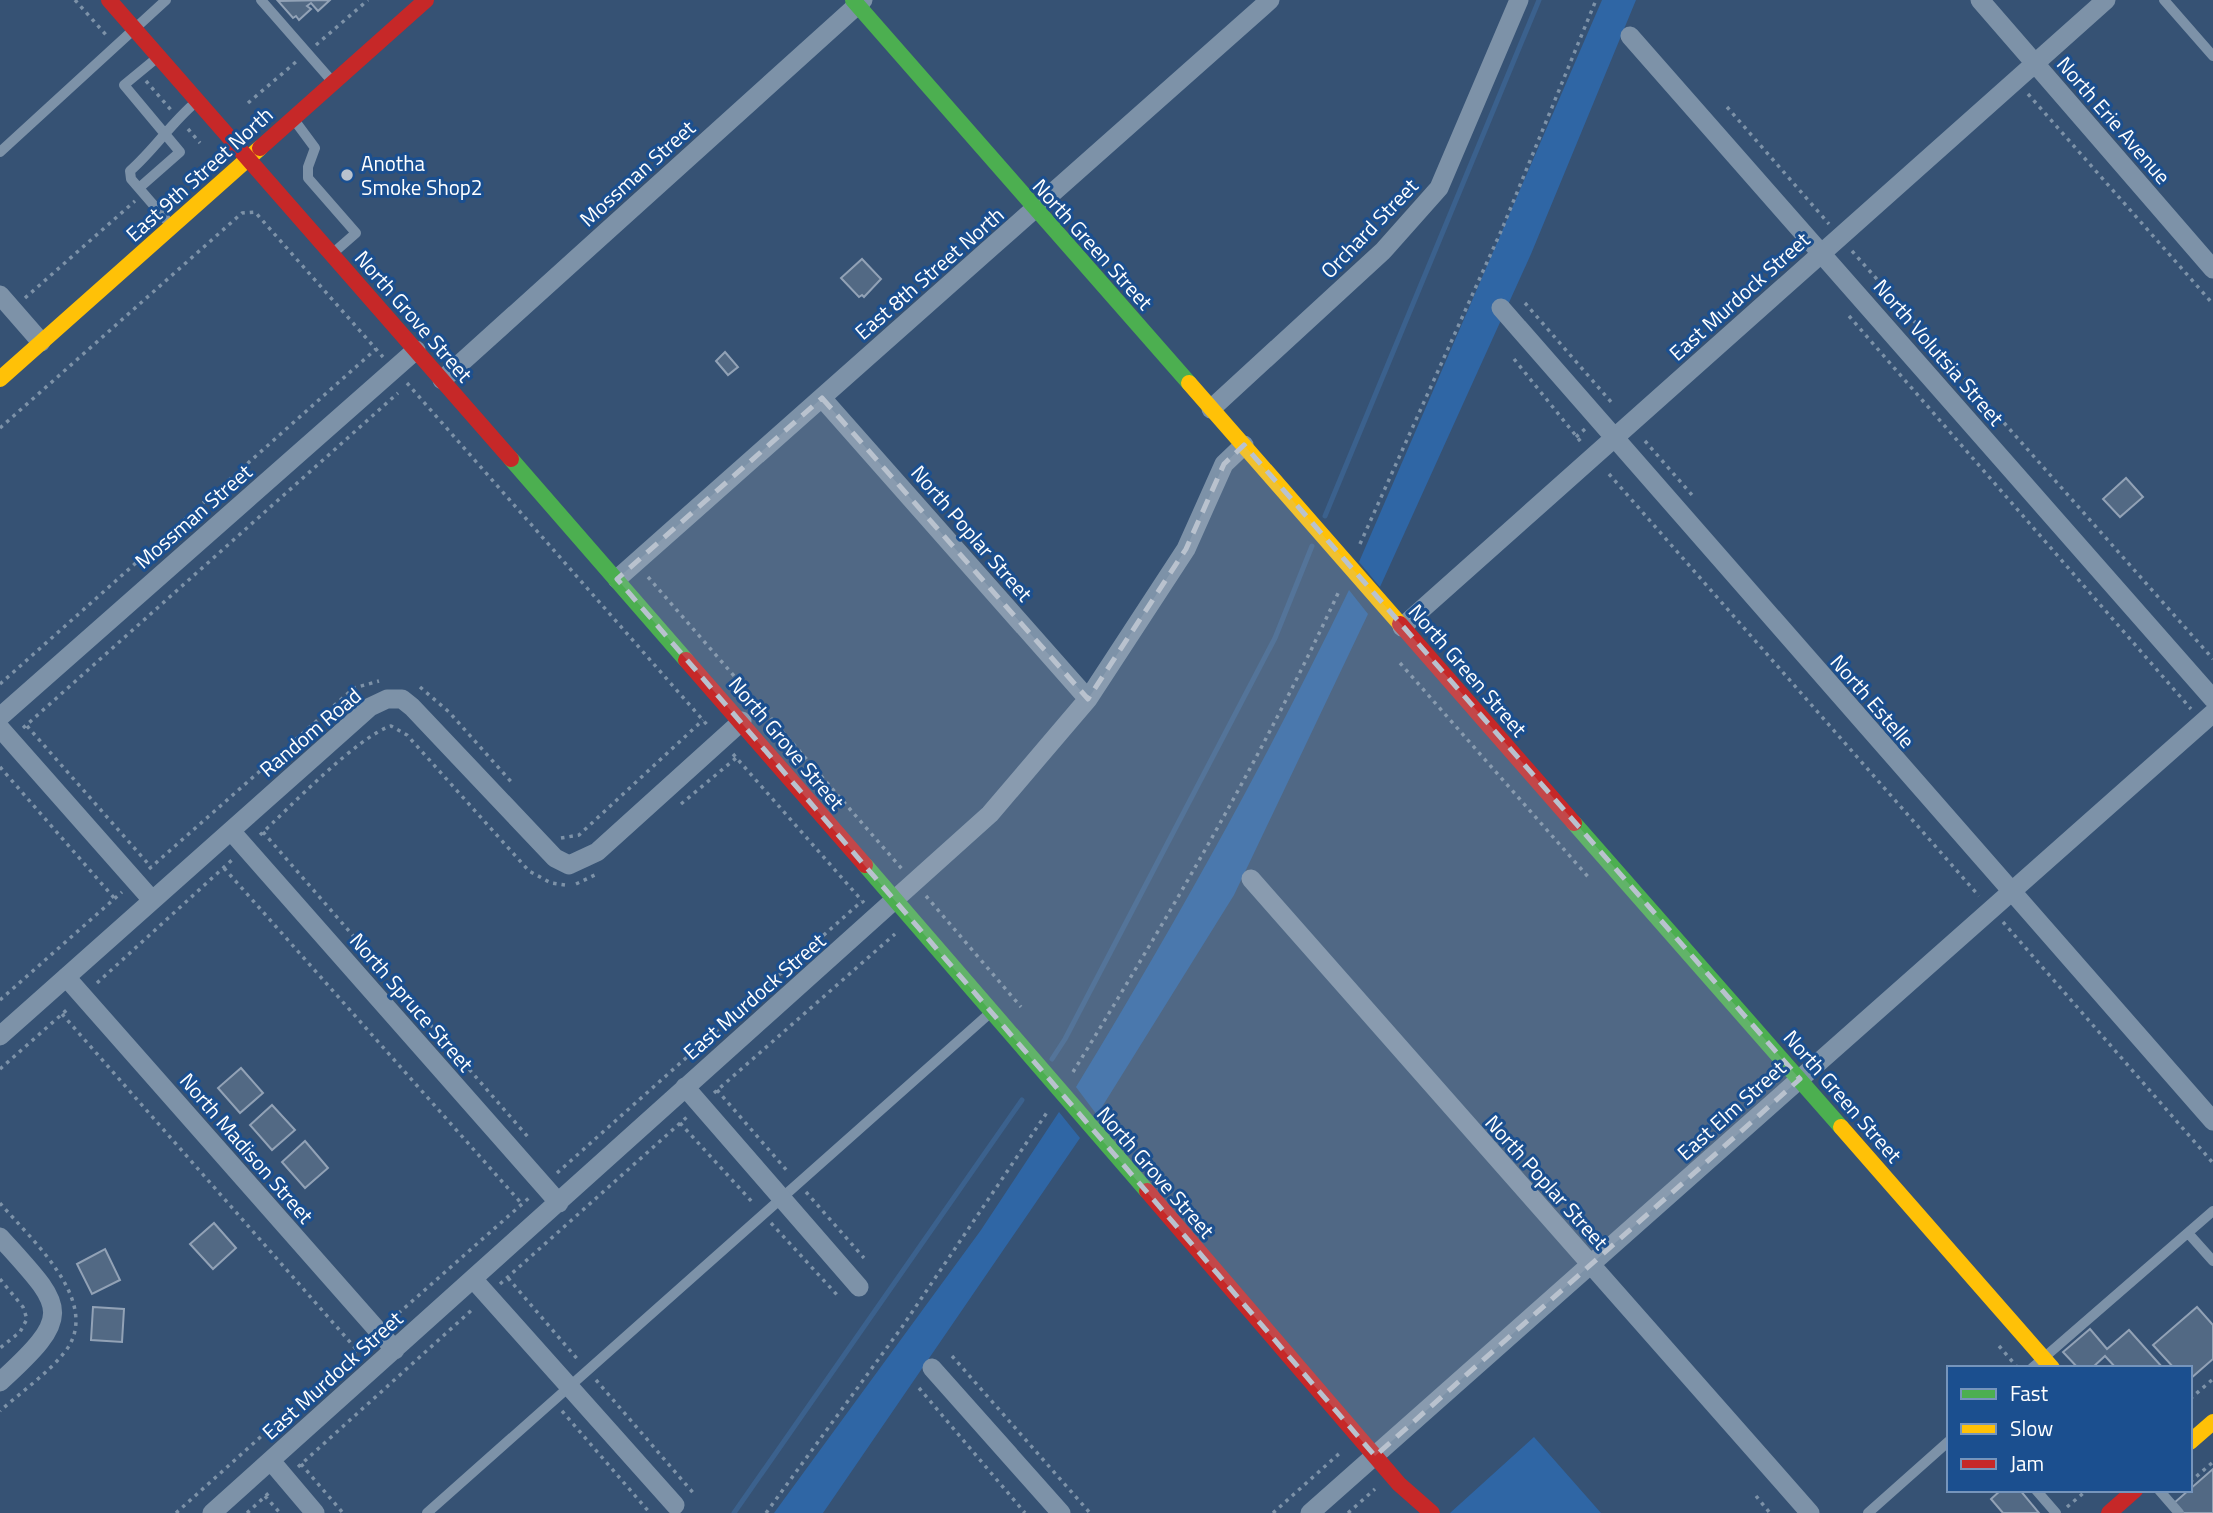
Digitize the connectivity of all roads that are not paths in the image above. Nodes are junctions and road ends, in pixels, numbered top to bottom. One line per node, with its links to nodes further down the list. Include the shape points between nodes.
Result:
1 (109, 0): 11 (street, North Grove Street)
2 (166, 0): 11 (lane)
3 (261, 0): 16 (lane)
4 (426, 0): 16 (street, East 9th Street North)
5 (1270, 0): 23 (street, East 8th Street North)
6 (1519, 0): 35 (street, Orchard Street, via 1439,188 1383,251)
7 (1980, 0): 15 (street, North Erie Avenue)
8 (2106, 0): 15 (street, East Murdock Street)
9 (2164, 0): 13 (lane)
10 (858, 2): 23 (street, North Green Street); 33 (street, Mossman Street)
11 (135, 30): 14 (street, North Grove Street); 20 (lane)
12 (1630, 36): 25 (street, North Volutsia Street)
13 (2213, 56)
14 (158, 57): 17 (street, North Grove Street); 19 (lane, via 124,85)
15 (2035, 63): 25 (street, East Murdock Street); 27 (street, North Erie Avenue)
16 (333, 83): 18 (street, East 9th Street North)
17 (197, 101): 19 (lane, via 173,121); 21 (street, North Grove Street)
18 (293, 119): 21 (street, East 9th Street North); 26 (lane, via 316,148 308,178 356,233)
19 (166, 135): 22 (lane, via 130,171); 22 (lane, via 180,152)
20 (0, 152)
21 (248, 159): 24 (street, East 9th Street North); 26 (street, North Grove Street)
22 (141, 190): 24 (lane)
23 (1034, 209): 34 (street, East 8th Street North); 35 (street, North Green Street)
24 (172, 226): 30 (street, East 9th Street North)
25 (1822, 253): 36 (street, East Murdock Street); 41 (street, North Volutsia Street)
26 (332, 254): 31 (street, North Grove Street)
27 (2213, 270)
28 (6, 302): 30 (street)
29 (1501, 308): 36 (street, North Estelle)
30 (41, 342): 32 (street, East 9th Street North)
31 (416, 350): 33 (street, North Grove Street); 42 (street, Mossman Street)
32 (0, 379)
33 (442, 380): 38 (street, North Grove Street)
34 (822, 398): 38 (street, East 8th Street North); 40 (street, North Poplar Street)
35 (1211, 409): 37 (street, North Green Street)
36 (1613, 439): 39 (street, East Murdock Street); 48 (street, North Estelle)
37 (1244, 445): 39 (street, North Green Street); 40 (street, East Murdock Street, via 1224,464 1186,549)
38 (617, 579): 44 (street, North Grove Street)
39 (1402, 627): 54 (street, North Green Street)
40 (1088, 699): 50 (street, East Murdock Street, via 990,814)
41 (2213, 699)
42 (5, 712)
43 (2208, 717): 48 (street, East Elm Street)
44 (742, 721): 46 (street, Random Road, via 597,852 569,865 555,858 402,699 387,699 370,708); 50 (street, North Grove Street)
45 (5, 734): 49 (street)
46 (231, 831): 49 (street, Random Road); 58 (street, North Spruce Street)
47 (1251, 879): 63 (street, North Poplar Street)
48 (2011, 892): 54 (street, East Elm Street); 56 (street, North Estelle)
49 (152, 900): 51 (street, Random Road)
50 (894, 902): 52 (street, North Grove Street); 55 (street, East Murdock Street)
51 (66, 976): 53 (street, Random Road); 66 (street, North Madison Street)
52 (990, 1013): 57 (lane); 74 (street, North Grove Street)
53 (0, 1035)
54 (1800, 1079): 63 (street, East Elm Street); 67 (street, North Green Street)
55 (685, 1087): 57 (street); 58 (street, East Murdock Street)
56 (2213, 1121)
57 (781, 1198): 65 (street); 70 (lane)
58 (559, 1203): 64 (street, East Murdock Street)
59 (2213, 1211): 60 (lane)
60 (2188, 1233): 62 (lane); 67 (lane)
61 (0, 1237): 69 (street, via 49,1293 54,1313 49,1334)
62 (2213, 1261)
63 (1591, 1265): 74 (street, East Elm Street); 86 (street, North Poplar Street)
64 (474, 1280): 66 (street, East Murdock Street); 70 (street)
65 (859, 1287)
66 (395, 1350): 75 (street, East Murdock Street)
67 (2042, 1364)
68 (932, 1368): 83 (street)
69 (0, 1382)
70 (571, 1385): 79 (street); 82 (lane)
71 (2213, 1422): 72 (street)
72 (2192, 1439)
73 (1947, 1443): 87 (lane)
74 (1375, 1456): 84 (street, East Elm Street); 85 (street, North Grove Street)
75 (271, 1461): 80 (street, East Murdock Street); 81 (street)
76 (2038, 1492): 88 (lane)
77 (2133, 1492): 89 (street)
78 (2161, 1492): 90 (lane)
79 (675, 1505)
80 (212, 1513)
81 (315, 1513)
82 (426, 1513)
83 (1061, 1513)
84 (1310, 1513)
85 (1432, 1513)
86 (1810, 1513)
87 (1868, 1513)
88 (2058, 1513)
89 (2109, 1513)
90 (2179, 1513)

